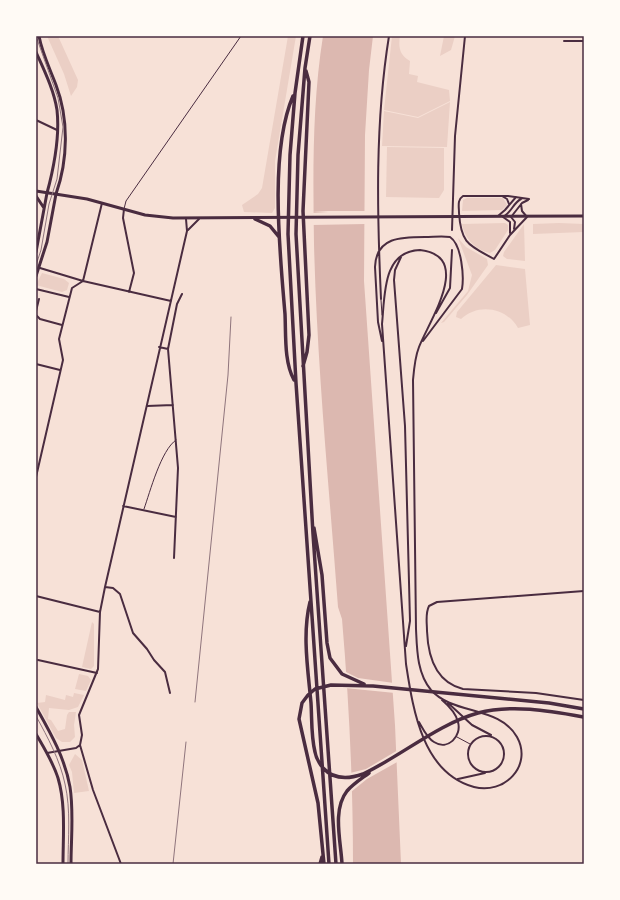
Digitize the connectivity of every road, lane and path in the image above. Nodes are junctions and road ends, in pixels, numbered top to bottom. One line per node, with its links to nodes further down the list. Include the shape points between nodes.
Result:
1 (39, 36): 16 (main road, via 60,97 65,122 60,180)
2 (241, 36): 28 (lane, via 126,201)
3 (302, 36): 11 (highway)
4 (310, 36): 10 (highway)
5 (389, 36): 55 (street, via 381,97 377,169)
6 (465, 36): 40 (street, via 455,144)
7 (564, 41): 8 (street)
8 (584, 41)
9 (36, 52): 13 (main road, via 54,99)
10 (305, 68): 38 (highway, via 309,82); 67 (highway, via 296,195)
11 (295, 92): 37 (highway, via 289,106 283,138); 69 (highway, via 288,194)
12 (36, 120): 13 (street)
13 (57, 130): 15 (main road)
14 (36, 191): 15 (main road)
15 (47, 193): 16 (main road); 27 (main road)
16 (56, 194): 23 (main road); 47 (main road)
17 (36, 196): 27 (main road)
18 (500, 196): 19 (street); 26 (street, via 507,199); 42 (street, via 460,197 460,231 467,243 494,259)
19 (508, 196): 20 (street); 22 (street)
20 (517, 197): 21 (street); 22 (street)
21 (522, 198): 24 (street); 25 (street, via 529,199)
22 (513, 199): 24 (street); 26 (street)
23 (102, 203): 28 (main road); 49 (street)
24 (515, 204): 31 (street, via 511,212)
25 (521, 204): 32 (street); 33 (street, via 522,211)
26 (509, 205): 30 (street)
27 (44, 208): 45 (main road)
28 (124, 209): 34 (main road, via 153,216); 51 (street, via 123,218 134,273)
29 (584, 216): 33 (main road)
30 (496, 217): 31 (main road); 38 (main road)
31 (503, 217): 32 (main road); 42 (street, via 511,225)
32 (511, 217): 33 (main road); 39 (street, via 515,222)
33 (527, 217): 39 (street)
34 (186, 219): 35 (main road); 41 (street)
35 (199, 219): 36 (main road); 41 (street)
36 (255, 219): 37 (main road); 43 (highway, via 270,226)
37 (280, 219): 38 (main road); 43 (highway)
38 (303, 219): 67 (highway, via 309,335)
39 (514, 229): 42 (street)
40 (452, 230)
41 (187, 231): 56 (street)
42 (510, 235)
43 (280, 240): 69 (highway, via 290,372)
44 (452, 250): 59 (street, via 450,288)
45 (36, 252)
46 (403, 254): 59 (street, via 424,250 436,256 444,267 446,285); 60 (street, via 392,265 388,275); 86 (street, via 394,274 403,392 410,621)
47 (40, 268): 48 (main road); 49 (street)
48 (36, 276)
49 (83, 281): 51 (street); 53 (street, via 72,288)
50 (36, 289): 53 (street)
51 (129, 292): 56 (street)
52 (182, 294): 65 (street, via 173,319)
53 (69, 297): 61 (street)
54 (39, 299): 57 (street)
55 (381, 299): 60 (lane)
56 (171, 301): 63 (street)
57 (36, 311)
58 (36, 315): 61 (street, via 40,319)
59 (433, 317): 62 (street)
60 (382, 324): 64 (street)
61 (62, 325): 68 (street, via 59,339 63,360)
62 (420, 346): 64 (street, via 461,292 463,280 459,253 452,238 398,238 385,244 376,259 378,322); 91 (street, via 413,380 417,646 421,673 430,689)
63 (159, 347): 65 (street); 71 (street)
64 (383, 347): 86 (street)
65 (168, 349): 70 (street)
66 (36, 364): 68 (street)
67 (302, 369): 79 (highway)
68 (60, 370): 74 (street)
69 (296, 383): 84 (highway)
70 (173, 405): 71 (street); 72 (street)
71 (147, 406): 76 (street)
72 (176, 440): 77 (lane, via 163,458); 78 (street)
73 (36, 457): 74 (street)
74 (40, 458): 75 (street)
75 (36, 476)
76 (124, 506): 77 (street); 81 (street)
77 (144, 510): 78 (street)
78 (176, 517): 80 (street)
79 (312, 519): 89 (highway, via 322,575 330,658 342,674 354,681); 115 (highway)
80 (174, 558)
81 (105, 587): 85 (street); 90 (street, via 113,588 120,594 130,627 165,672)
82 (584, 591): 93 (street, via 436,602 430,606 427,616 428,644 432,661 440,676 452,686)
83 (36, 596): 85 (street)
84 (311, 599): 105 (highway, via 306,615 317,758 328,772 338,777 351,778); 114 (highway)
85 (100, 612): 88 (street)
86 (405, 650): 97 (street, via 411,698)
87 (38, 660): 88 (street)
88 (97, 674): 102 (street, via 79,715 82,737)
89 (373, 686): 95 (highway, via 550,703); 108 (highway, via 331,685 316,689 305,698 301,706 300,728 318,803)
90 (170, 693)
91 (438, 696): 92 (street); 99 (street, via 456,716 459,726)
92 (444, 700): 100 (street, via 474,726); 107 (street, via 504,723 514,732 520,744 521,762 517,772 499,787 474,787)
93 (584, 700)
94 (36, 708): 103 (main road)
95 (584, 709)
96 (584, 717): 105 (highway, via 518,709 479,713 453,724)
97 (417, 720): 99 (street, via 429,738 436,743 447,744); 107 (street, via 430,752 438,763)
98 (36, 734): 104 (main road)
99 (457, 736): 101 (lane)
100 (494, 737): 101 (street, via 480,736); 106 (street, via 501,743 505,752 500,766)
101 (470, 744): 106 (street, via 468,754 471,763 482,772)
102 (80, 745): 103 (street); 111 (street, via 95,796)
103 (59, 750): 104 (street); 110 (main road, via 70,788)
104 (47, 753): 109 (main road, via 58,777 62,798)
105 (376, 768): 116 (highway, via 343,797 340,811)
106 (492, 771): 107 (street)
107 (457, 779)
108 (323, 846): 112 (highway); 113 (highway)
109 (63, 864)
110 (71, 864)
111 (121, 864)
112 (320, 864)
113 (324, 864)
114 (329, 864)
115 (336, 864)
116 (342, 864)

